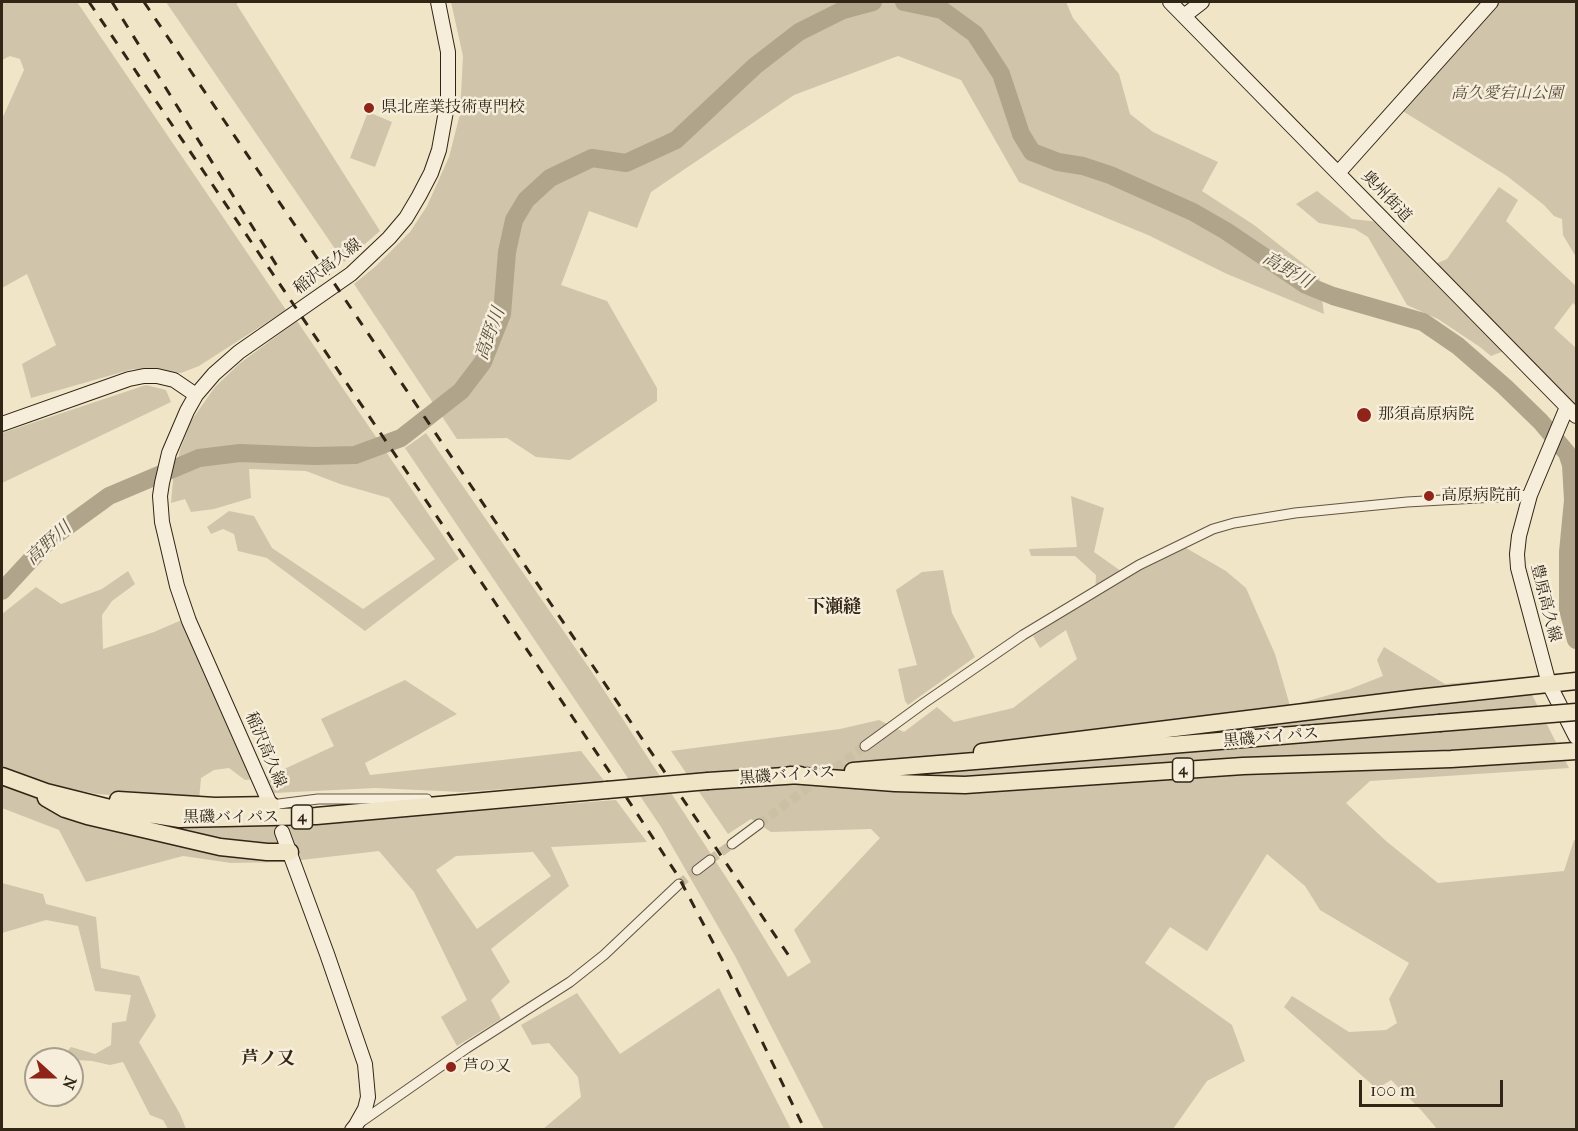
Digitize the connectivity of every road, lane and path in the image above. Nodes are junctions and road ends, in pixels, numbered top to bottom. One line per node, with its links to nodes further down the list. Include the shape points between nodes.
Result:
1 (438, 2): 7 (main road, 稲沢高久線, via 448,52 446,118 431,173 406,218 351,274 239,352)
2 (1170, 2): 5 (main road, 奥州街道)
3 (1202, 2): 5 (main road)
4 (1491, 2): 6 (main road)
5 (1184, 16): 6 (main road, 奥州街道)
6 (1339, 172): 8 (main road, 奥州街道)
7 (196, 395): 9 (main road, via 174,380 144,376); 22 (main road, 稲沢高久線, via 169,453 160,496 162,522 189,621)
8 (1572, 412): 10 (main road, 豊原高久線, via 1560,422)
9 (2, 424)
10 (1530, 495): 12 (main road, 豊原高久線, via 1519,536 1518,568); 15 (street, via 1337,508 1263,517 1213,529 1139,564 1023,635)
11 (1576, 681): 12 (highway, 4)
12 (1549, 684): 14 (main road, 豊原高久線); 17 (highway, 4, via 1010,747)
13 (1576, 712): 17 (highway, 黒磯バイパス / 4, bridge)
14 (1576, 737)
15 (866, 746)
16 (1576, 751): 18 (highway, 4, via 1243,766 965,785)
17 (914, 768): 18 (highway, 黒磯バイパス / 4)
18 (790, 775): 21 (highway, 黒磯バイパス / 4, bridge)
19 (2, 776): 20 (highway, 黒磯バイパス / 4)
20 (38, 789): 21 (highway, 黒磯バイパス / 4, via 110,808 180,819 316,816); 22 (highway, 4, via 122,800); 26 (highway, 4, via 57,805 87,816 220,847)
21 (473, 802): 22 (street, via 318,799)
22 (272, 809)
23 (759, 824): 25 (street)
24 (282, 832): 26 (main road)
25 (732, 844)
26 (290, 852): 30 (main road, via 365,1064 366,1109)
27 (710, 860): 28 (street)
28 (697, 870)
29 (679, 884): 30 (street, via 570,982)
30 (354, 1127)

